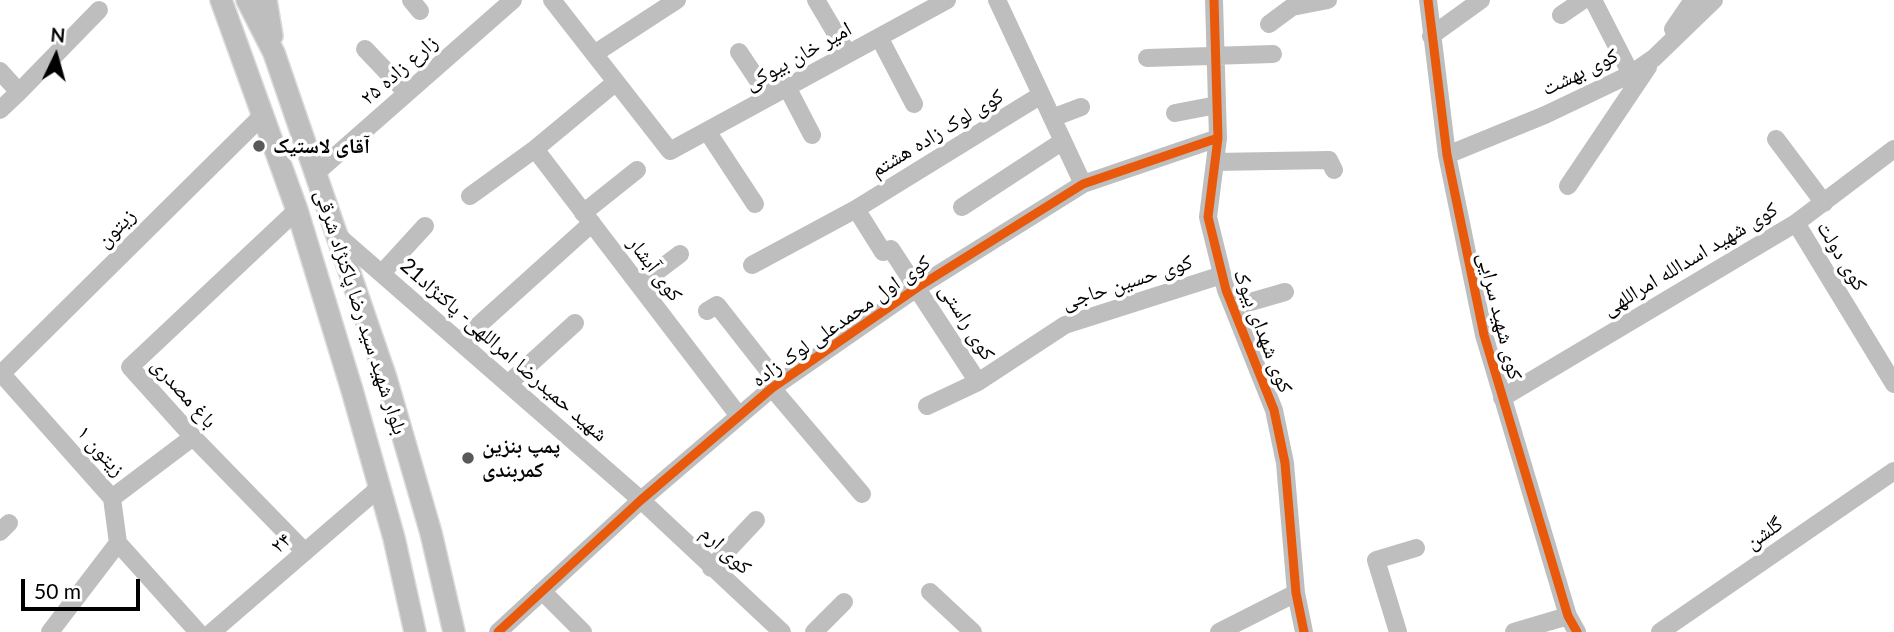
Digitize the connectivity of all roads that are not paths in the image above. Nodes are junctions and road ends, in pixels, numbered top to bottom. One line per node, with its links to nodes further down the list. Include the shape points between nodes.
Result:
1 (205, 0): 33 (main road)
2 (221, 0): 33 (main road, بلوار شهید سید رضا پاکنژاد شرقی)
3 (247, 0): 32 (main road, بلوار شهید سید رضا پاکنژاد شرقی)
4 (266, 0): 32 (main road)
5 (513, 0): 39 (street, زارع زاده ۲۵)
6 (552, 0): 26 (street)
7 (677, 0): 26 (street)
8 (817, 0): 27 (street)
9 (947, 0): 23 (street, امیر خان بیوکی)
10 (997, 0): 40 (street)
11 (1214, 0): 28 (street, کوی شهدای بیوک)
12 (1328, 0): 21 (street, via 1292,7)
13 (1428, 0): 22 (street, کوی شهید سرایی)
14 (1481, 0): 22 (street)
15 (1583, 0): 20 (street)
16 (1593, 0): 35 (street)
17 (1693, 0): 31 (street)
18 (1714, 0): 31 (street, کوی بهشت)
19 (99, 10): 38 (street)
20 (1560, 15)
21 (1269, 24)
22 (1431, 36): 56 (street, کوی شهید سرایی)
23 (879, 37): 27 (street, امیر خان بیوکی); 42 (street)
24 (366, 48): 39 (street)
25 (739, 52): 41 (street)
26 (594, 54): 36 (street)
27 (848, 54): 37 (street, امیر خان بیوکی)
28 (1216, 54): 29 (street); 30 (street); 43 (street, کوی شهدای بیوک)
29 (1273, 54)
30 (1147, 58)
31 (1654, 58): 35 (street, کوی بهشت); 62 (street)
32 (276, 59): 60 (main road, بلوار شهید سید رضا پاکنژاد شرقی)
33 (244, 66): 47 (main road, بلوار شهید سید رضا پاکنژاد شرقی)
34 (0, 71): 38 (street)
35 (1631, 74): 56 (street, کوی بهشت)
36 (616, 82): 49 (street, امیر خان بیوکی, via 670,151); 54 (street)
37 (787, 87): 41 (street, امیر خان بیوکی); 50 (street)
38 (19, 92): 45 (street)
39 (407, 93): 60 (street, زارع زاده ۲۵)
40 (1041, 95): 48 (street); 67 (street, کوی لوک زاده هشتم)
41 (769, 97): 49 (street, امیر خان بیوکی)
42 (914, 104)
43 (1217, 105): 46 (street); 51 (street, کوی شهدای بیوک)
44 (1081, 107): 48 (street)
45 (0, 110)
46 (1175, 113)
47 (264, 114): 68 (main road, بلوار شهید سید رضا پاکنژاد شرقی); 84 (street, زیتون)
48 (1052, 118): 53 (street)
49 (708, 131): 65 (street)
50 (812, 135)
51 (1218, 138): 57 (street, کوی شهدای بیوک); 61 (street, کوی اول محمدعلی لوک زاده)
52 (1776, 139): 64 (street)
53 (1063, 141): 61 (street); 66 (street)
54 (535, 149): 63 (street); 69 (street, کوی آبشار)
55 (1894, 149): 64 (street, کوی شهید اسدالله امراللهی)
56 (1447, 155): 89 (street, کوی شهید سرایی, via 1484,335)
57 (1215, 162): 59 (street, via 1329,159); 76 (street, کوی شهدای بیوک, via 1209,217)
58 (637, 170): 69 (street)
59 (1334, 170)
60 (316, 173): 72 (main road, بلوار شهید سید رضا پاکنژاد شرقی)
61 (1083, 184): 78 (street, کوی اول محمدعلی لوک زاده)
62 (1568, 186)
63 (470, 196)
64 (1824, 203): 70 (street, کوی شهید اسدالله امراللهی)
65 (755, 204)
66 (962, 207)
67 (856, 209): 74 (street, کوی لوک زاده هشتم); 78 (street, via 883,252 891,249)
68 (297, 210): 92 (street, باغ مصدری, via 131,367); 94 (main road, بلوار شهید سید رضا پاکنژاد شرقی)
69 (587, 218): 77 (street, کوی آبشار); 83 (street)
70 (1796, 223): 87 (street, کوی دولت); 89 (street, کوی شهید اسدالله امراللهی)
71 (425, 226): 75 (street)
72 (336, 234): 75 (street, شهید حمیدرضا امراللهی- پاکنژاد21); 112 (main road, بلوار شهید سید رضا پاکنژاد شرقی, via 386,377)
73 (680, 254): 77 (street)
74 (752, 265)
75 (382, 274): 83 (street, شهید حمیدرضا امراللهی- پاکنژاد21)
76 (1222, 275): 80 (street, کوی شهدای بیوک); 85 (street, کوی حسین حاجی, via 1065,325)
77 (639, 285): 91 (street, کوی آبشار)
78 (918, 287): 85 (street, کوی راستی); 88 (street, کوی اول محمدعلی لوک زاده)
79 (1286, 292): 80 (street)
80 (1233, 307): 105 (street, کوی شهدای بیوک, via 1275,410 1285,463)
81 (707, 311): 88 (street, via 717,305)
82 (575, 323): 86 (street)
83 (461, 341): 86 (street, شهید حمیدرضا امراللهی- پاکنژاد21)
84 (0, 373): 96 (street, زیتون ۱)
85 (978, 382): 90 (street, کوی حسین حاجی)
86 (509, 383): 97 (street, شهید حمیدرضا امراللهی- پاکنژاد21)
87 (1894, 384)
88 (776, 386): 91 (street, کوی اول محمدعلی لوک زاده); 95 (street)
89 (1503, 398): 107 (street, کوی شهید سرایی)
90 (927, 406)
91 (739, 416): 97 (street, کوی اول محمدعلی لوک زاده)
92 (192, 437): 96 (street); 101 (street, باغ مصدری)
93 (1894, 471): 123 (street, گلشن)
94 (379, 488): 101 (street, ۲۴); 111 (main road, بلوار شهید سید رضا پاکنژاد شرقی)
95 (862, 494)
96 (112, 498): 99 (street, زیتون ۱)
97 (641, 500): 102 (street, کوی ارم); 103 (street, کوی اول محمدعلی لوک زاده)
98 (756, 520): 102 (street)
99 (118, 543): 108 (street); 109 (street)
100 (1416, 548): 120 (street, via 1376,560)
101 (305, 552): 110 (street, ۲۴)
102 (711, 569): 115 (street, کوی ارم)
103 (542, 591): 113 (street, کوی اول محمدعلی لوک زاده); 114 (street)
104 (930, 592): 117 (street)
105 (1296, 593): 118 (street); 119 (street, کوی شهدای بیوک)
106 (844, 602): 116 (street)
107 (1568, 615): 121 (street); 122 (street, کوی شهید سرایی)
108 (50, 632)
109 (198, 632)
110 (212, 632)
111 (415, 632)
112 (454, 632)
113 (498, 632)
114 (583, 632)
115 (781, 632)
116 (814, 632)
117 (973, 632)
118 (1219, 632)
119 (1304, 632)
120 (1398, 632)
121 (1514, 632)
122 (1577, 632)
123 (1660, 632)

